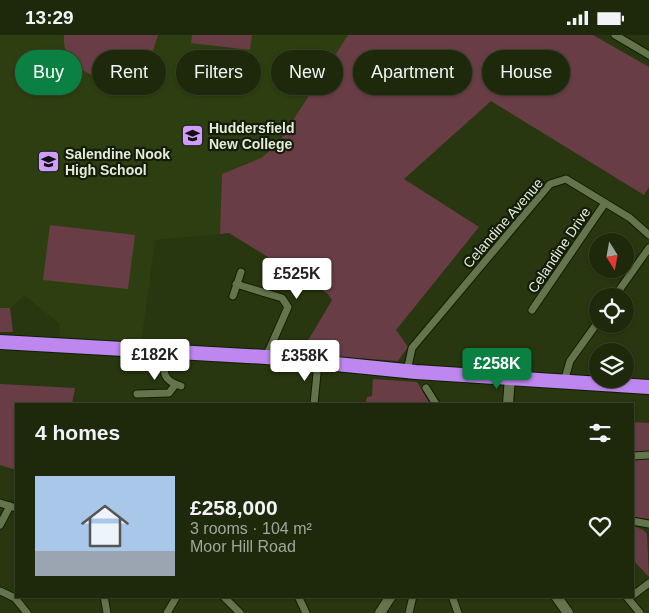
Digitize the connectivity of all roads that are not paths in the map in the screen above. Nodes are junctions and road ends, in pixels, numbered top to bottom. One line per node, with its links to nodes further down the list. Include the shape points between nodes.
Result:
1 (615, 35): 2 (street)
2 (649, 55)
3 (606, 203): 4 (street, Celandine Avenue); 10 (street, Celandine Drive); 16 (street, Celandine Avenue, via 566,179 550,184 412,348)
4 (649, 235)
5 (649, 248): 8 (street)
6 (241, 271): 7 (street)
7 (236, 284): 9 (street); 14 (street, via 282,298 288,307)
8 (621, 288)
9 (232, 296)
10 (532, 310)
11 (590, 333): 18 (street, via 570,361)
12 (0, 343): 13 (highway)
13 (164, 351): 14 (highway); 21 (street, via 164,375 170,383 178,385 169,393)
14 (266, 357): 15 (highway)
15 (318, 363): 16 (highway); 22 (street)
16 (407, 371): 17 (highway)
17 (510, 377): 18 (highway); 24 (street)
18 (564, 382): 19 (highway)
19 (649, 387)
20 (426, 388): 23 (street)
21 (137, 394)
22 (314, 403)
23 (435, 403)
24 (508, 403)
25 (649, 455): 26 (street)
26 (634, 456)
27 (0, 503): 28 (street)
28 (13, 507): 31 (street)
29 (634, 521): 30 (street)
30 (649, 524)
31 (0, 525)
32 (649, 583): 34 (street)
33 (0, 591): 44 (street, via 15,598)
34 (634, 594)
35 (104, 598): 45 (street)
36 (176, 598): 46 (street)
37 (225, 598): 47 (street)
38 (299, 598): 48 (street)
39 (390, 598): 49 (street)
40 (412, 598): 50 (street)
41 (453, 598): 51 (street)
42 (557, 598): 52 (street)
43 (631, 598): 53 (street)
44 (27, 613)
45 (106, 613)
46 (167, 613)
47 (240, 613)
48 (306, 613)
49 (380, 613)
50 (408, 613)
51 (458, 613)
52 (568, 613)
53 (640, 613)

